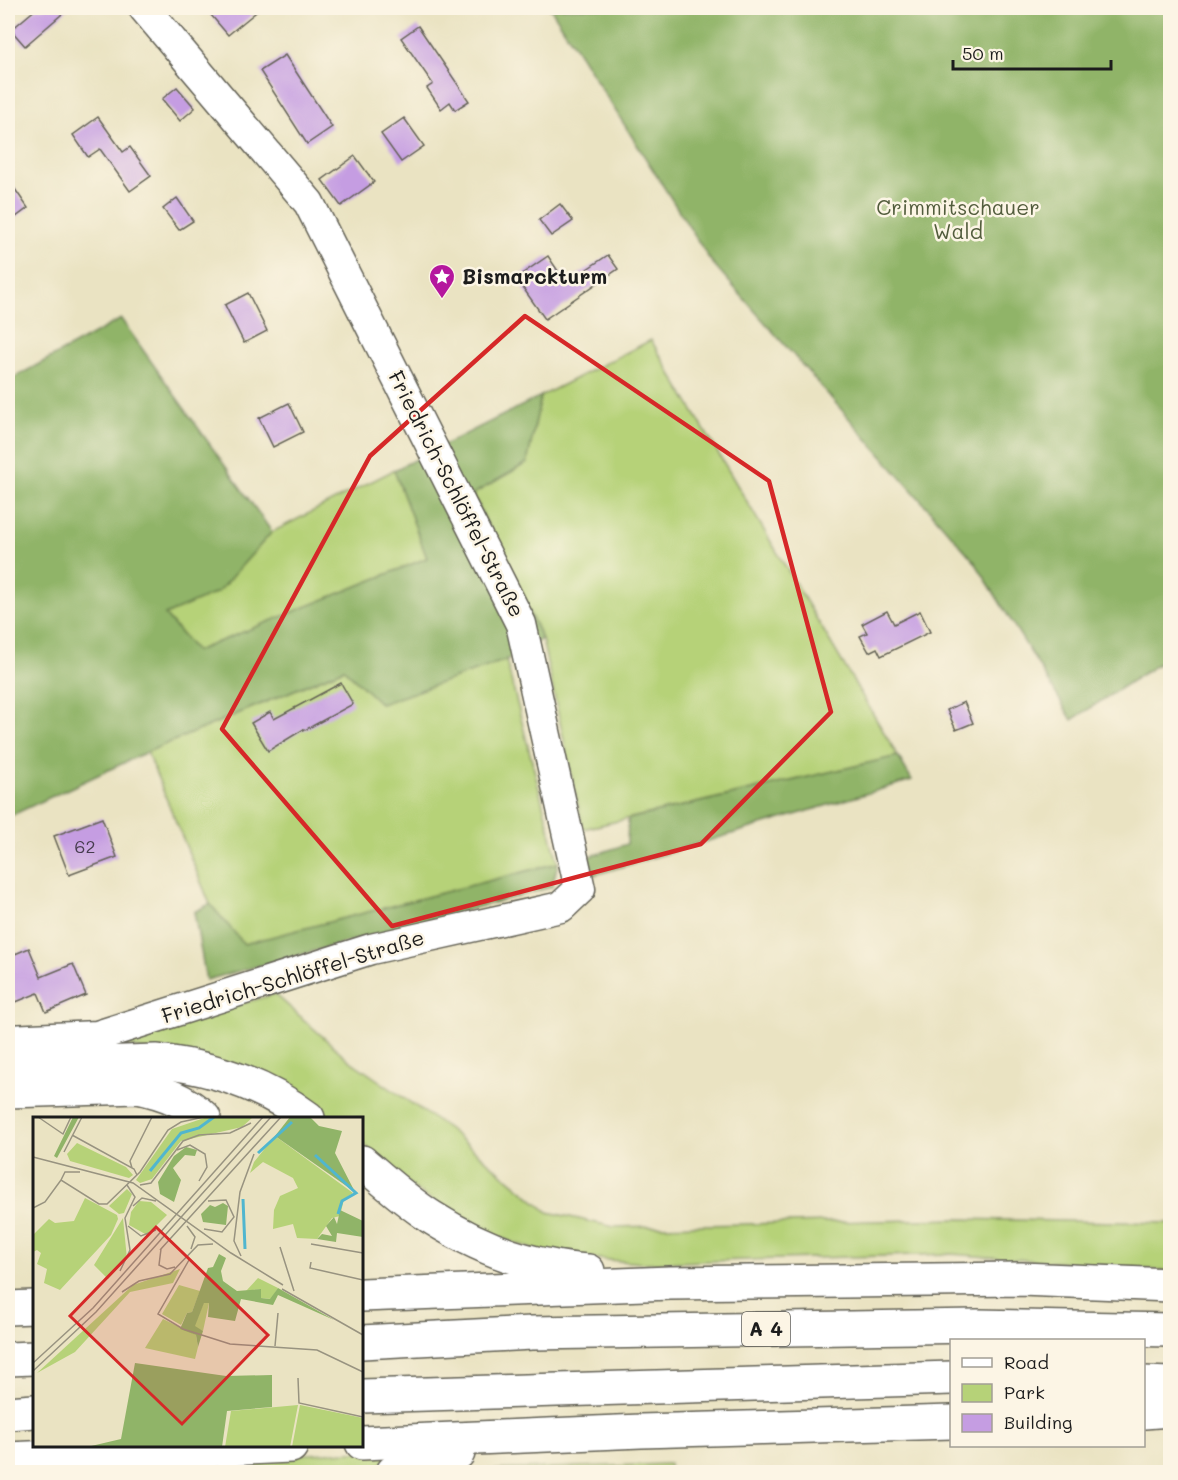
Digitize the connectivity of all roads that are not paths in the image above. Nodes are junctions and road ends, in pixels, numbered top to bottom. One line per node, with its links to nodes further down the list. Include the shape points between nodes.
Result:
1 (144, 8): 2 (street, Friedrich-Schlöffel-Straße, via 309,203 521,624 580,889 561,907 371,949 97,1036)
2 (8, 1040)
3 (8, 1066): 6 (highway, via 180,1063 250,1084)
4 (8, 1090): 5 (highway, via 138,1087 170,1095)
5 (202, 1117)
6 (305, 1117)
7 (363, 1163): 8 (highway, via 431,1217 481,1244 551,1267)
8 (670, 1283): 9 (highway, via 1021,1280); 10 (highway)
9 (1170, 1285)
10 (363, 1295)
11 (33, 1307): 12 (highway)
12 (8, 1308)
13 (1170, 1330): 14 (highway, A 4, via 978,1326 532,1333)
14 (363, 1342)
15 (33, 1358): 16 (highway)
16 (8, 1359)
17 (950, 1378): 20 (highway)
18 (1145, 1383): 19 (highway)
19 (1170, 1384)
20 (363, 1396)
21 (1170, 1410): 23 (highway)
22 (33, 1411): 24 (highway)
23 (1145, 1412)
24 (8, 1413)
25 (950, 1422): 26 (highway)
26 (533, 1437): 27 (highway); 31 (highway, via 435,1458)
27 (363, 1443)
28 (270, 1447): 29 (highway)
29 (13, 1459): 30 (highway)
30 (74, 1473)
31 (393, 1473)

